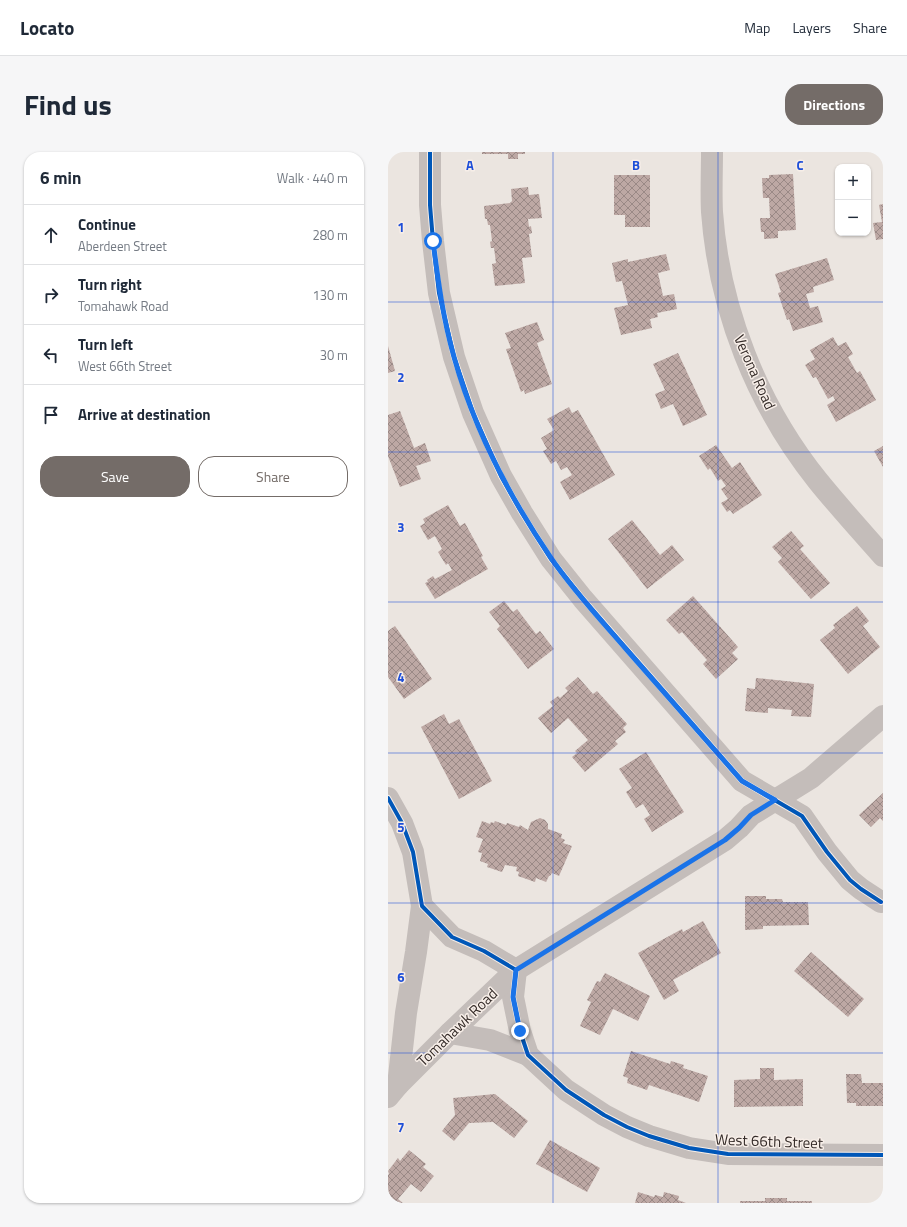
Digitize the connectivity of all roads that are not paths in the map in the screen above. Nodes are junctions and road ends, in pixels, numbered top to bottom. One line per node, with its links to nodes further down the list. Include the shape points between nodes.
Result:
1 (430, 152): 6 (street, via 432,234 440,293 454,357 473,413 502,476 551,559 583,599 742,781)
2 (712, 152): 3 (street, Verona Road, via 712,212 719,264 729,308 746,358 764,398 788,439 817,480)
3 (883, 556)
4 (883, 716): 6 (street, Tomahawk Road, via 811,778)
5 (388, 798): 8 (street, via 402,823 413,852)
6 (775, 800): 7 (street, via 802,816 850,880); 9 (street, Tomahawk Road, via 751,815 725,840)
7 (881, 902)
8 (422, 906): 9 (street, via 452,937 484,951); 12 (street)
9 (516, 970): 10 (street, Tomahawk Road); 11 (street, West 66th Street, via 513,997)
10 (450, 1033): 11 (street, West 66th Street, via 490,1040); 12 (street, Tomahawk Road)
11 (528, 1055): 13 (street, West 66th Street, via 566,1090 604,1115 648,1136 689,1148 728,1154)
12 (393, 1091)
13 (883, 1155)

